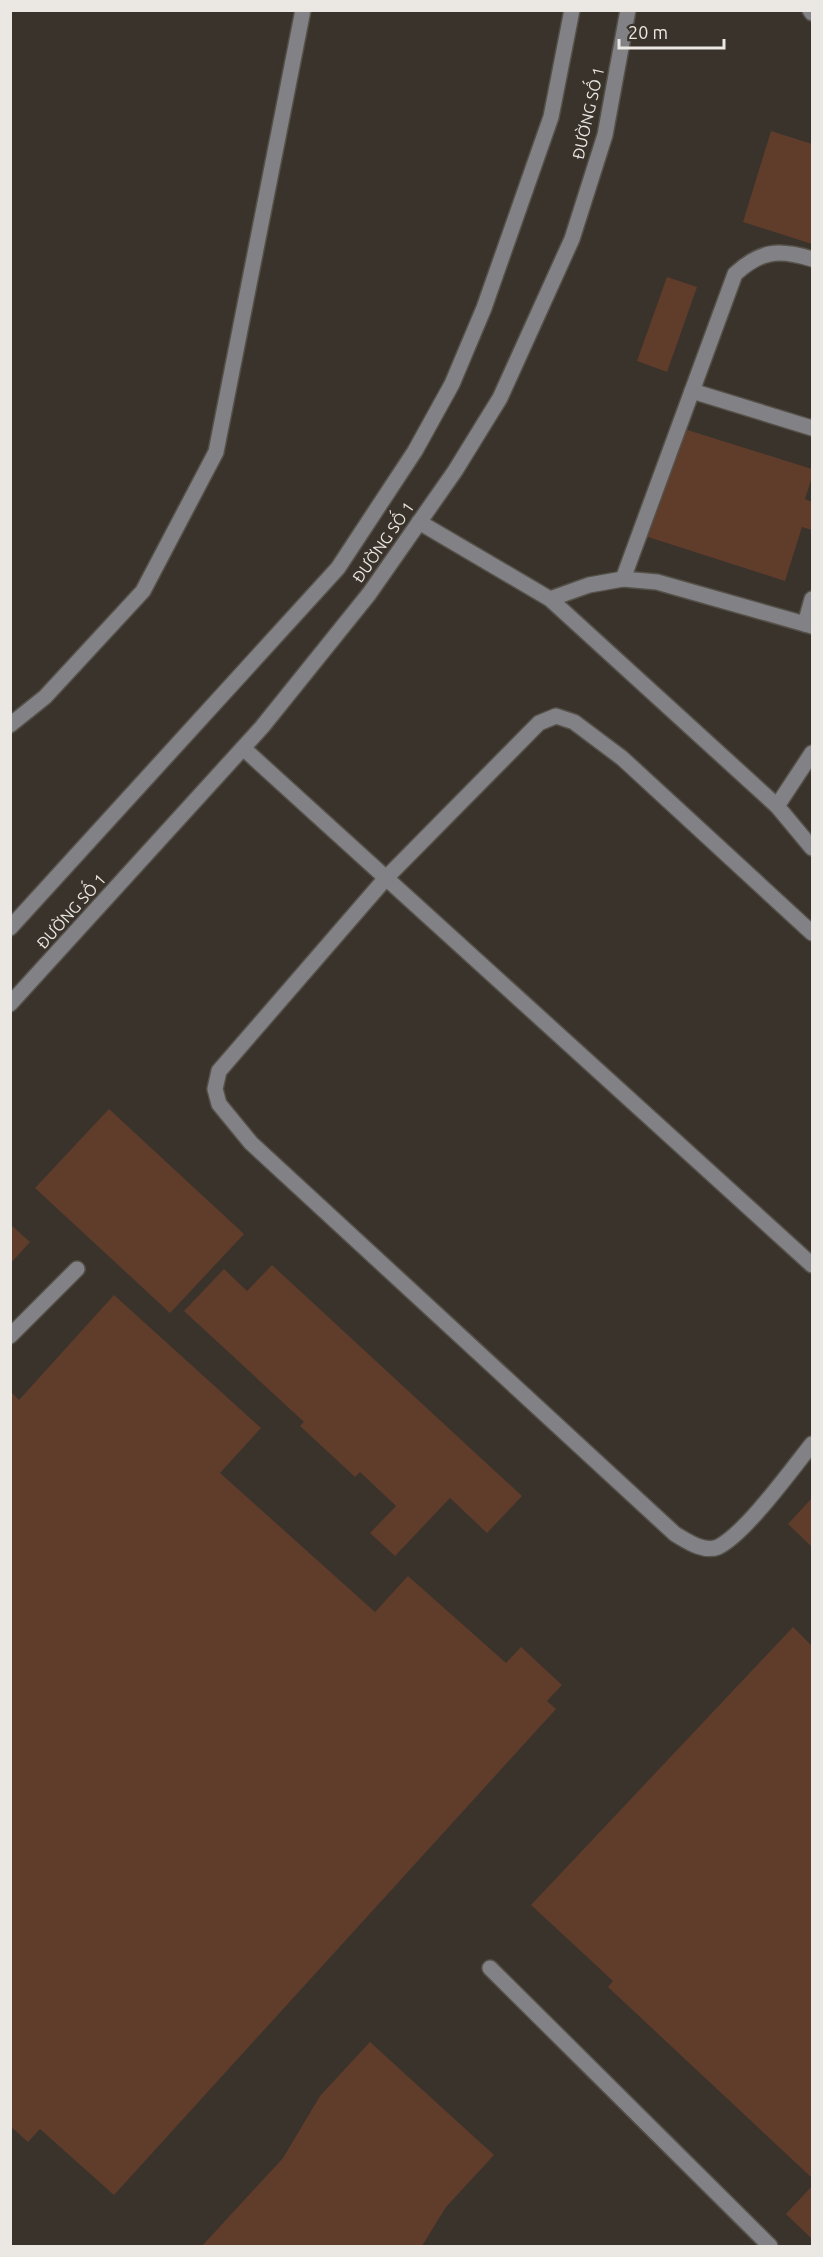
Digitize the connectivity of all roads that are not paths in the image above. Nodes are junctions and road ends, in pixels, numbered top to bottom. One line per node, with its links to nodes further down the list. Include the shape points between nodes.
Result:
1 (303, 10): 12 (street, via 216,452 143,591 45,697)
2 (572, 10): 18 (street, ĐƯỜNG SỐ 1, via 551,117 484,308 452,384 415,452 338,568)
3 (628, 10): 7 (street, ĐƯỜNG SỐ 1, via 605,135 572,239 500,398)
4 (813, 259): 5 (street, via 794,253 764,254 735,274)
5 (692, 391): 6 (street); 8 (street)
6 (813, 428)
7 (419, 522): 9 (street); 13 (street, ĐƯỜNG SỐ 1, via 369,594)
8 (623, 579): 9 (street, via 588,585); 11 (street, via 657,582)
9 (550, 599): 15 (street)
10 (813, 599): 11 (street)
11 (809, 625)
12 (10, 724)
13 (243, 748): 17 (street); 20 (street, ĐƯỜNG SỐ 1)
14 (813, 753): 15 (street)
15 (777, 806): 16 (street)
16 (813, 848)
17 (386, 878): 19 (street, via 539,723 556,716 574,722 622,758); 21 (street); 24 (street, via 219,1071 215,1089 219,1104 251,1143 683,1539 697,1547 717,1547 744,1527)
18 (10, 928)
19 (813, 933)
20 (10, 1004)
21 (813, 1265)
22 (76, 1269): 23 (street)
23 (10, 1336)
24 (813, 1444)
25 (490, 1968): 26 (street)
26 (770, 2247)

